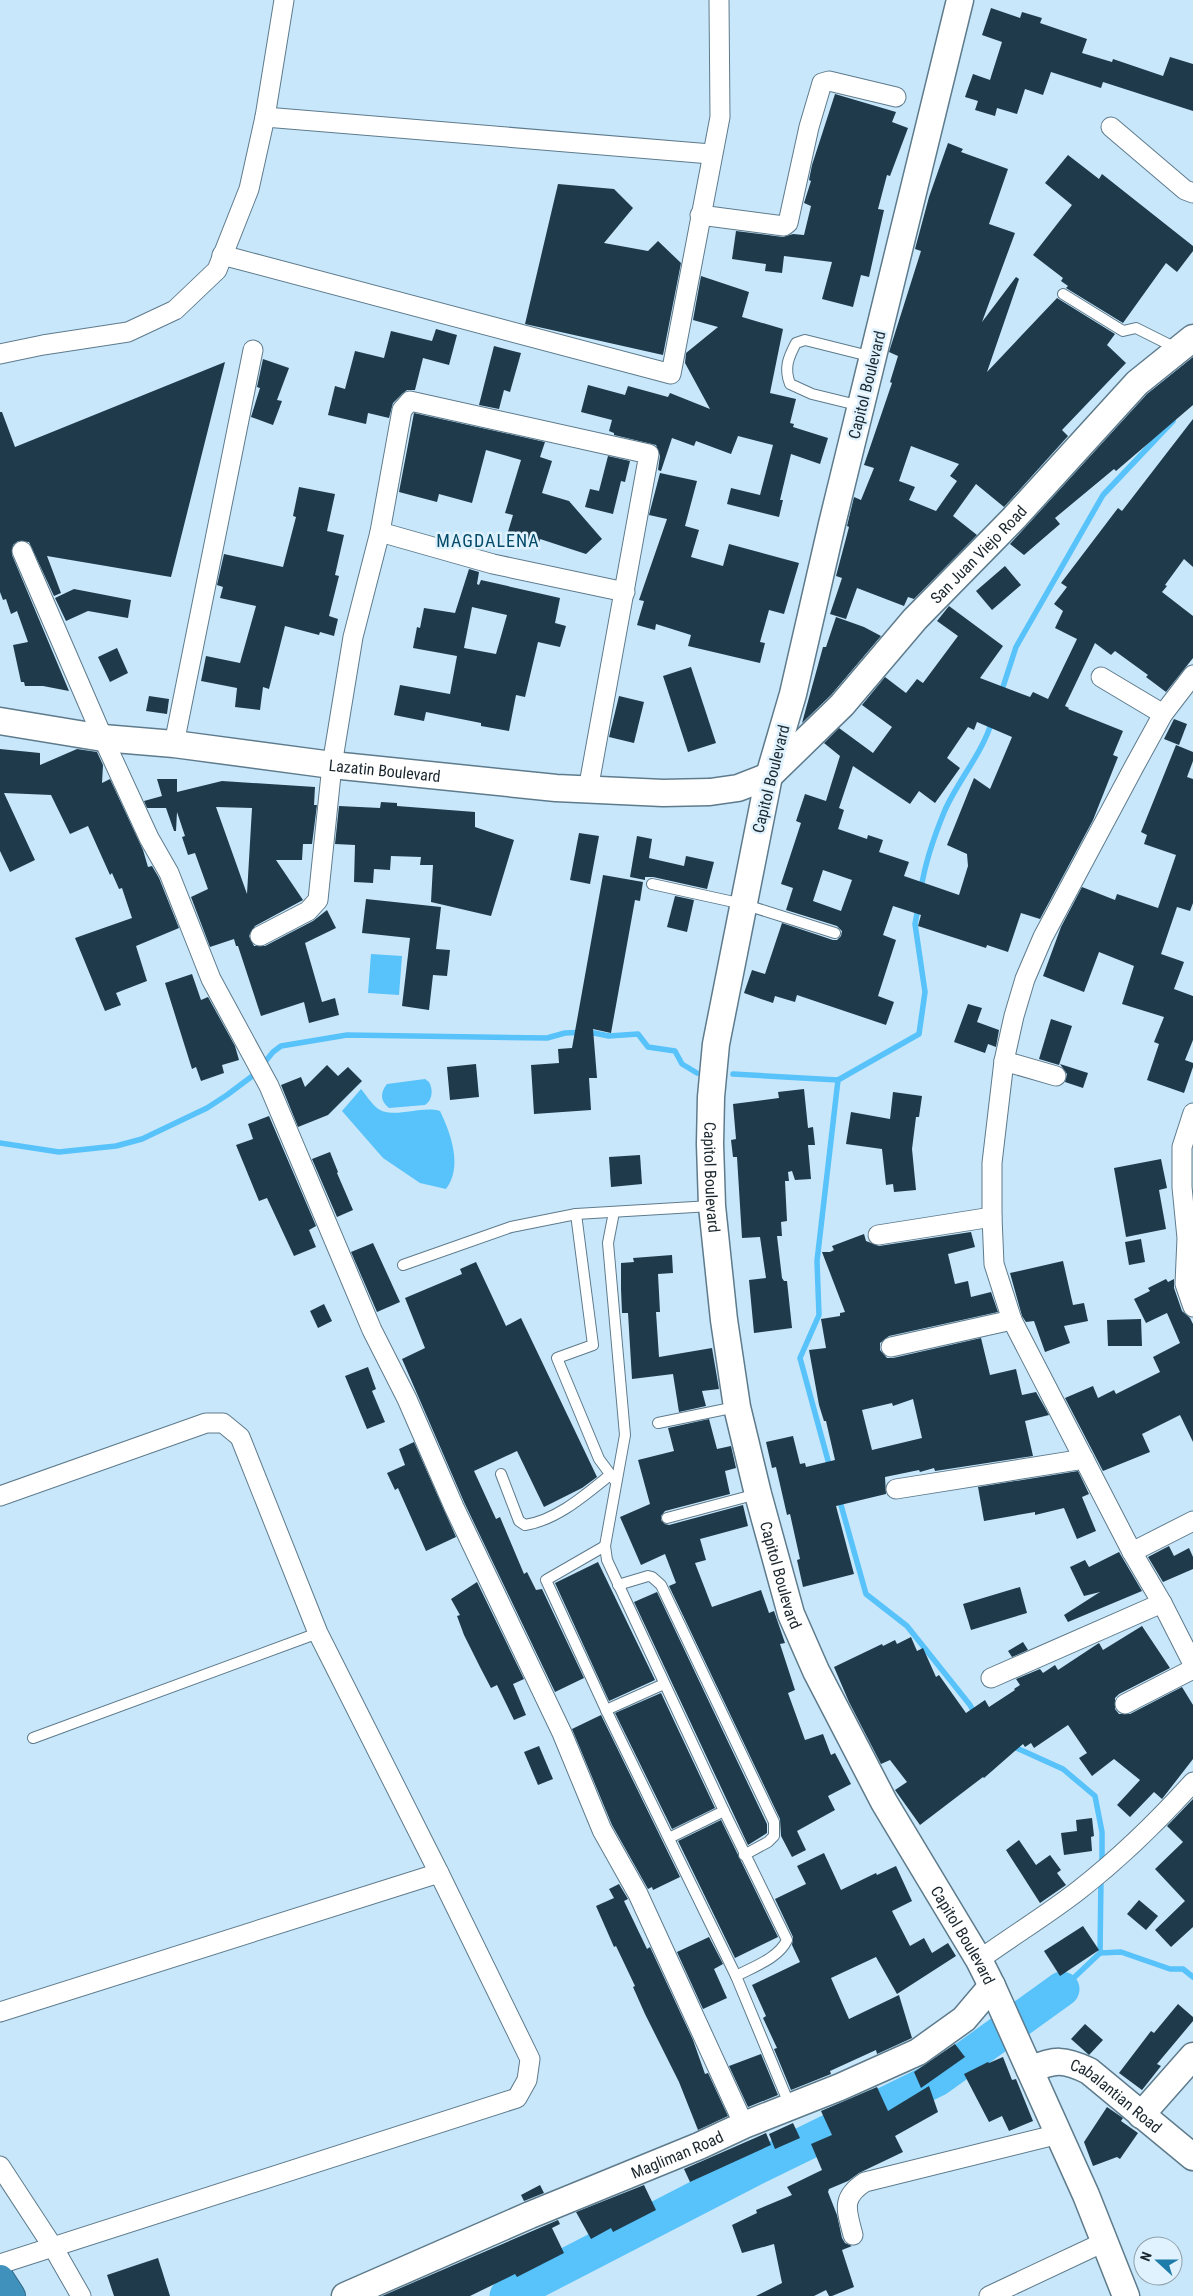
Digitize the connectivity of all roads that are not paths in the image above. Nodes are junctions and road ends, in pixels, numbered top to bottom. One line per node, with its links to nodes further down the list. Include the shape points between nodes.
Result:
1 (284, 0): 5 (street)
2 (719, 0): 7 (street, via 720,116)
3 (960, 0): 15 (main road, Capitol Boulevard)
4 (896, 96): 9 (street, via 830,81 822,83 808,127 788,223 784,226)
5 (264, 117): 7 (street); 10 (street, via 250,190)
6 (1111, 127): 8 (street, via 1185,190)
7 (711, 154): 9 (street)
8 (1193, 193)
9 (700, 215): 10 (street, via 671,374)
10 (222, 255): 14 (street, via 217,270 175,310 128,332)
11 (1063, 294): 12 (lane, via 1123,331 1136,328)
12 (1186, 344): 27 (main road, San Juan Viejo Road, via 1137,383 1014,518 909,625 842,705)
13 (253, 350): 25 (street)
14 (0, 354)
15 (874, 357): 16 (main road, Capitol Boulevard); 16 (lane, via 804,340 796,343 788,360 786,373 790,384 812,394)
16 (861, 406): 27 (main road, Capitol Boulevard, via 793,694)
17 (380, 532): 19 (street, via 493,564); 19 (street, via 402,410 410,401 649,454); 26 (street, via 353,637)
18 (22, 551): 24 (street)
19 (625, 592): 28 (street)
20 (1193, 675): 22 (street)
21 (1100, 677): 22 (street)
22 (1163, 714): 33 (street, via 1043,937 1025,980)
23 (0, 721): 24 (main road, Lazatin Boulevard)
24 (103, 738): 25 (main road, Lazatin Boulevard); 81 (street, via 149,838 169,873 211,979 269,1086 372,1330 562,1733 602,1830 638,1894)
25 (174, 744): 26 (main road, Lazatin Boulevard)
26 (332, 765): 28 (main road, Lazatin Boulevard); 32 (street, via 316,903 308,911)
27 (769, 776): 28 (main road, Lazatin Boulevard, via 738,788 710,792); 30 (main road, Capitol Boulevard)
28 (588, 790)
29 (652, 884): 30 (lane)
30 (743, 904): 31 (lane); 36 (main road, Capitol Boulevard, via 716,1044 711,1097)
31 (834, 932)
32 (260, 936)
33 (1004, 1061): 34 (street); 39 (street, via 992,1163)
34 (1056, 1076)
35 (1193, 1113): 40 (street, via 1182,1147 1182,1187)
36 (712, 1206): 37 (lane); 46 (main road, Capitol Boulevard)
37 (614, 1212): 38 (lane); 50 (lane, via 608,1243 625,1435)
38 (576, 1214): 42 (lane, via 511,1227); 50 (lane, via 593,1346 557,1358 599,1458)
39 (992, 1217): 41 (street); 44 (street, via 994,1264)
40 (1190, 1233): 43 (street, via 1185,1284)
41 (878, 1235)
42 (403, 1264)
43 (1193, 1308)
44 (1012, 1320): 45 (street); 48 (street)
45 (891, 1346)
46 (737, 1407): 47 (lane); 52 (main road, Capitol Boulevard)
47 (658, 1423)
48 (1084, 1459): 51 (street); 57 (street)
49 (501, 1474): 50 (lane, via 519,1521 525,1525 534,1524 575,1504)
50 (613, 1479): 56 (lane)
51 (896, 1489)
52 (758, 1494): 54 (lane); 73 (main road, Capitol Boulevard, via 791,1614 816,1671 884,1802)
53 (0, 1496): 60 (street, via 206,1424 223,1423 240,1437)
54 (667, 1518)
55 (1193, 1521): 57 (street)
56 (605, 1546): 58 (lane, via 607,1560); 66 (lane, via 546,1580)
57 (1132, 1552): 59 (street)
58 (618, 1585): 64 (lane); 71 (lane, via 648,1576 661,1585 774,1822 774,1836)
59 (1162, 1602): 61 (street); 63 (street)
60 (318, 1633): 67 (lane); 72 (street)
61 (1193, 1664)
62 (1193, 1670): 65 (street)
63 (990, 1678)
64 (664, 1684): 66 (lane); 69 (lane)
65 (1125, 1704)
66 (606, 1710): 70 (lane)
67 (33, 1738)
68 (1193, 1782): 73 (street, via 1120,1856 1078,1891)
69 (724, 1811): 70 (lane); 71 (lane)
70 (669, 1838): 74 (lane)
71 (744, 1854): 74 (lane, via 787,1940 776,1954)
72 (439, 1873): 76 (street); 87 (street, via 530,2059 527,2080 517,2098)
73 (979, 1960): 75 (main road, Capitol Boulevard)
74 (736, 1976): 79 (lane)
75 (995, 1993): 78 (main road, Capitol Boulevard); 79 (main road, Magliman Road, via 918,2052)
76 (0, 2012)
77 (1193, 2056): 80 (main road)
78 (1025, 2060): 80 (main road, Cabalantian Road, via 1072,2063 1089,2071); 82 (main road, Capitol Boulevard)
79 (790, 2106): 81 (main road, Magliman Road)
80 (1141, 2115): 83 (main road, Cabalantian Road)
81 (744, 2125): 92 (main road, Magliman Road)
82 (1059, 2134): 85 (street, via 865,2182 856,2188 846,2207); 86 (main road, Capitol Boulevard)
83 (1193, 2157)
84 (0, 2166): 87 (street)
85 (853, 2235)
86 (1104, 2242): 93 (street); 94 (main road, Capitol Boulevard)
87 (53, 2247): 88 (street); 91 (street)
88 (0, 2264)
89 (0, 2279): 90 (highway)
90 (11, 2296)
91 (80, 2296)
92 (345, 2296)
93 (989, 2296)
94 (1126, 2296)

